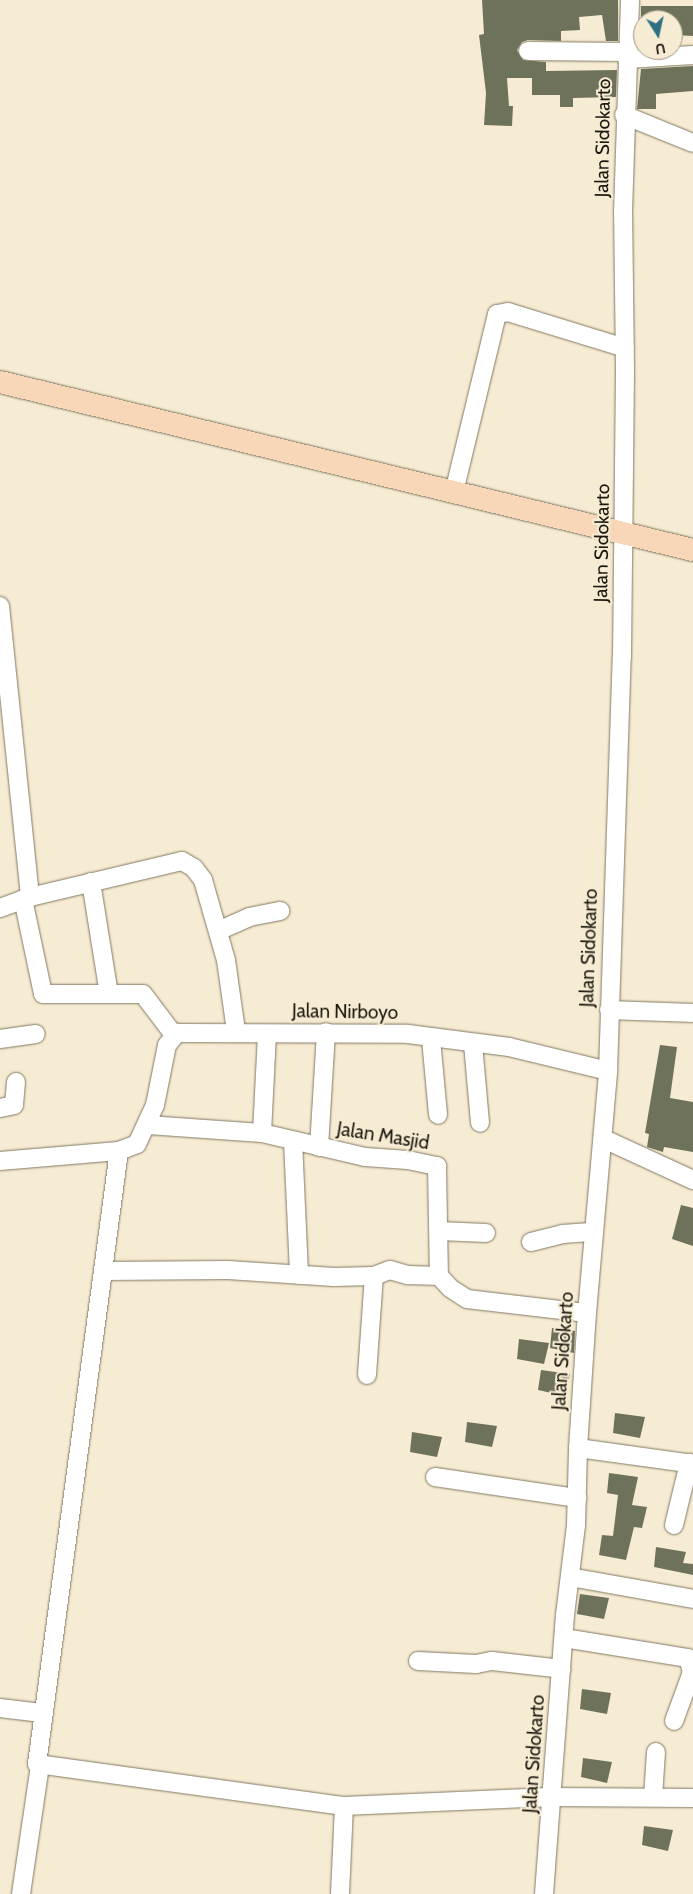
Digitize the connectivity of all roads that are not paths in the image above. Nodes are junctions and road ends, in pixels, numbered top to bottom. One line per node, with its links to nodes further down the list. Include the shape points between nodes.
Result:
1 (630, 0): 4 (street, Jalan Sidokarto)
2 (528, 51): 4 (street)
3 (693, 54): 4 (street)
4 (627, 55): 5 (street, Jalan Sidokarto)
5 (624, 115): 6 (street); 7 (street, Jalan Sidokarto)
6 (693, 143)
7 (625, 348): 9 (street, via 508,312 497,314); 10 (street, Jalan Sidokarto)
8 (0, 382): 9 (main road)
9 (454, 492): 10 (main road)
10 (623, 535): 11 (main road); 20 (street, Jalan Sidokarto)
11 (693, 550)
12 (0, 606): 13 (street)
13 (7, 744): 15 (street)
14 (91, 882): 15 (street); 18 (street, via 182,861 194,868 203,880); 19 (street)
15 (26, 898): 16 (street); 19 (street, via 49,994)
16 (0, 908)
17 (280, 911): 18 (street, via 249,917)
18 (218, 931): 22 (street)
19 (109, 994): 26 (street, via 143,994)
20 (609, 1010): 21 (street); 30 (street, Jalan Sidokarto)
21 (693, 1013)
22 (236, 1030): 25 (street, Jalan Nirboyo); 26 (street, Jalan Nirboyo)
23 (326, 1032): 25 (street, Jalan Nirboyo); 28 (street, Jalan Nirboyo, via 408,1034); 39 (street)
24 (36, 1034): 27 (street)
25 (267, 1034): 36 (street)
26 (174, 1035): 35 (street, via 167,1045)
27 (0, 1038)
28 (431, 1039): 29 (street, Jalan Nirboyo); 33 (street)
29 (473, 1044): 30 (street, Jalan Nirboyo, via 510,1047); 34 (street)
30 (608, 1070): 37 (street, Jalan Sidokarto)
31 (16, 1082): 32 (street, via 14,1105)
32 (0, 1108)
33 (438, 1115)
34 (480, 1124)
35 (148, 1125): 36 (street, Jalan Masjid); 40 (street, via 137,1144)
36 (262, 1133): 38 (street, Jalan Masjid)
37 (604, 1139): 42 (street); 45 (street, Jalan Sidokarto)
38 (293, 1141): 39 (street, Jalan Masjid); 48 (street)
39 (319, 1147): 43 (street, Jalan Masjid, via 365,1157 437,1166)
40 (119, 1151): 41 (street); 47 (street)
41 (0, 1161)
42 (693, 1180)
43 (439, 1231): 44 (street); 50 (street, Jalan Masjid)
44 (486, 1232)
45 (594, 1232): 46 (street, via 562,1234); 51 (street, Jalan Sidokarto)
46 (531, 1242)
47 (104, 1271): 48 (street, via 228,1270); 64 (street)
48 (299, 1275): 49 (street)
49 (374, 1276): 50 (street, via 390,1270 408,1276); 52 (street)
50 (439, 1276): 51 (street, via 467,1299)
51 (587, 1312): 53 (street, Jalan Sidokarto)
52 (367, 1375)
53 (578, 1448): 54 (street); 56 (street, Jalan Sidokarto)
54 (691, 1464): 57 (street)
55 (435, 1477): 56 (street)
56 (577, 1498): 58 (street, Jalan Sidokarto)
57 (674, 1525)
58 (570, 1577): 59 (street); 60 (street, Jalan Sidokarto)
59 (693, 1599)
60 (564, 1638): 62 (street, Jalan Sidokarto); 65 (street, via 688,1658 692,1672)
61 (418, 1661): 62 (street, via 476,1664 492,1661)
62 (562, 1669): 68 (street, Jalan Sidokarto)
63 (0, 1708): 64 (street)
64 (42, 1712): 67 (street, via 35,1762)
65 (674, 1721)
66 (656, 1752): 69 (street)
67 (40, 1765): 71 (street); 72 (street)
68 (552, 1797): 69 (street); 71 (street); 74 (street, Jalan Sidokarto)
69 (653, 1797): 70 (street)
70 (693, 1798)
71 (344, 1806): 73 (street)
72 (21, 1894)
73 (340, 1894)
74 (544, 1894)

